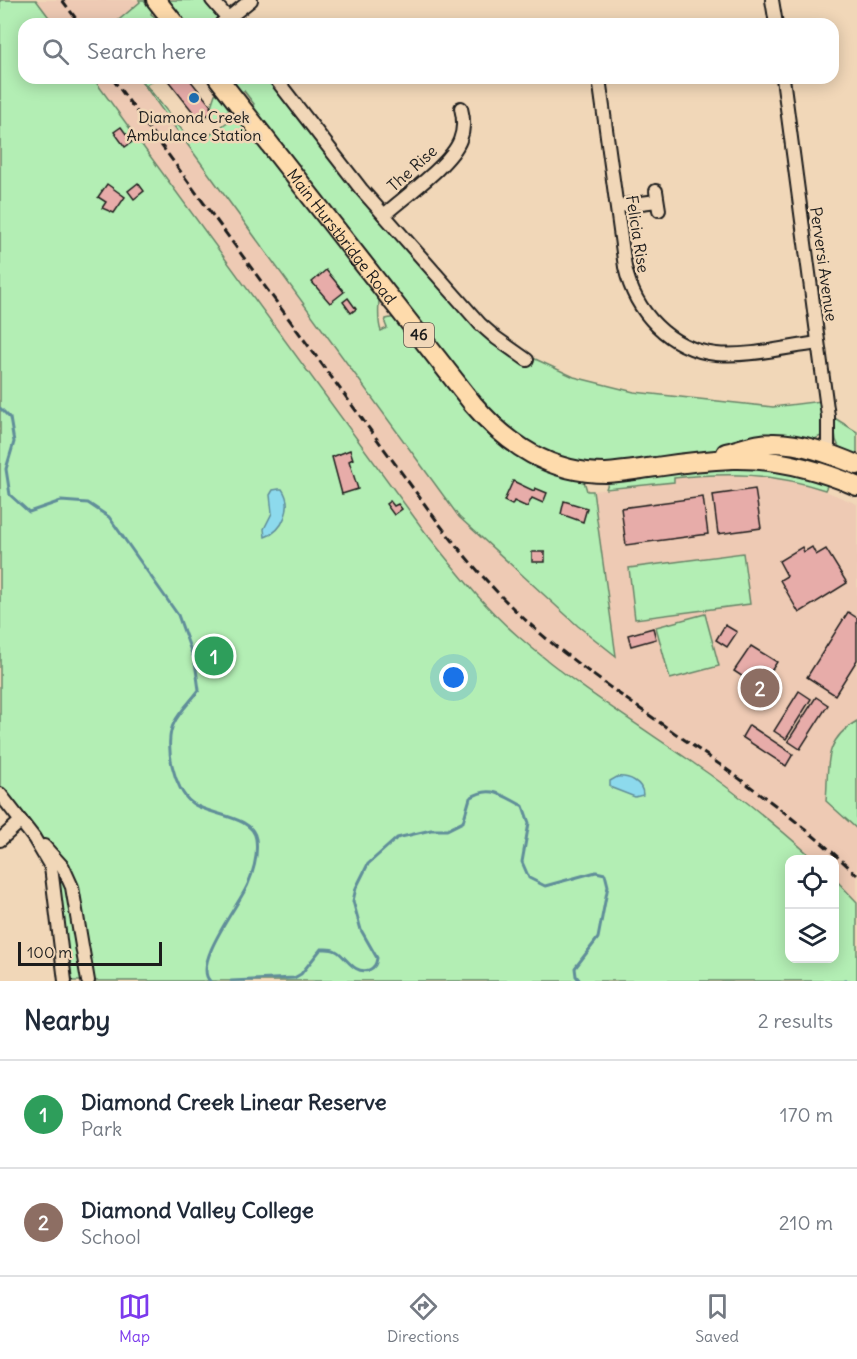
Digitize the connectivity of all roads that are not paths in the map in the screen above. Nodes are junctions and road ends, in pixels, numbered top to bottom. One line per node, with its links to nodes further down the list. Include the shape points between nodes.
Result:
1 (156, 0): 5 (main road)
2 (212, 0): 6 (street)
3 (252, 0): 7 (street)
4 (772, 0): 8 (street)
5 (170, 18)
6 (224, 18)
7 (232, 18)
8 (775, 18)
9 (223, 84): 20 (main road, Main Hurstbridge Road / 46, via 473,404 510,441 548,462 606,473)
10 (280, 84): 16 (street)
11 (600, 84): 15 (street, Felicia Rise)
12 (784, 84): 17 (street, Perversi Avenue)
13 (462, 108): 16 (street, The Rise, via 463,131 455,150)
14 (658, 201): 15 (street)
15 (617, 206): 17 (street, Felicia Rise, via 630,287 648,317 675,340 695,349 727,354)
16 (384, 215): 18 (street, via 483,327)
17 (818, 343): 19 (street, Perversi Avenue, via 829,426)
18 (527, 360)
19 (828, 454): 20 (main road, Main Hurstbridge Road / 46, via 772,443); 21 (main road, Main Hurstbridge Road / 46); 22 (main road)
20 (689, 462): 22 (main road, Main Hurstbridge Road / 46, via 763,460)
21 (857, 465)
22 (825, 474): 23 (main road, Main Hurstbridge Road / 46)
23 (857, 486)
24 (0, 794): 25 (street)
25 (21, 821): 26 (street); 27 (street)
26 (34, 838): 28 (street, via 56,858); 29 (street, via 51,867)
27 (0, 840)
28 (70, 882): 29 (street, via 63,879); 31 (street)
29 (54, 886): 30 (street)
30 (65, 981)
31 (88, 981)

